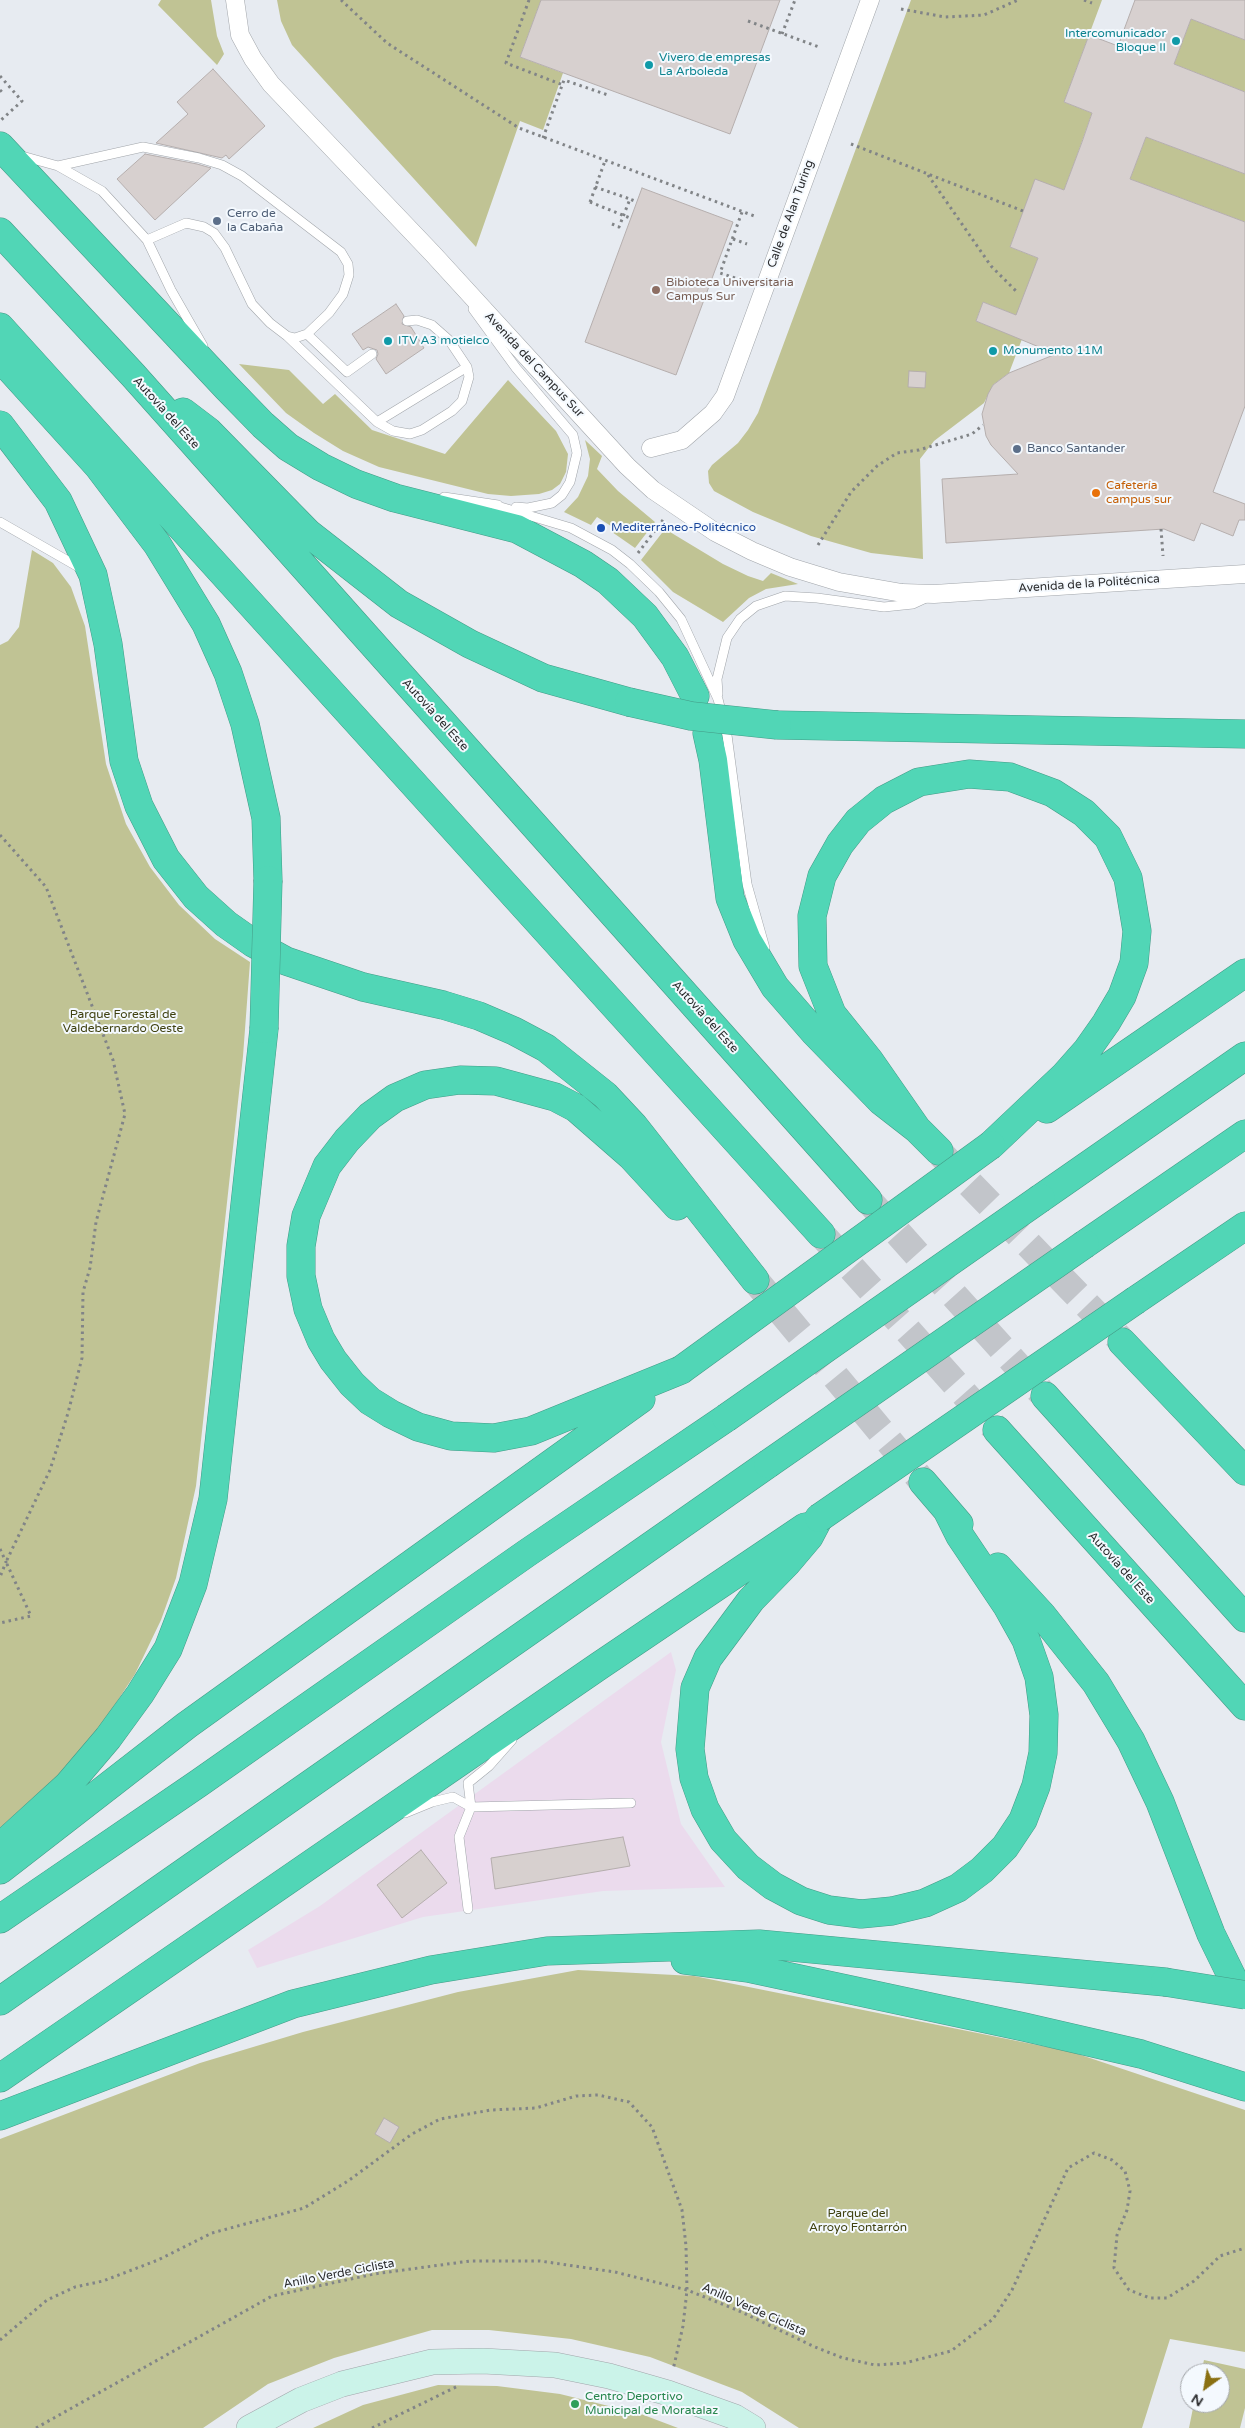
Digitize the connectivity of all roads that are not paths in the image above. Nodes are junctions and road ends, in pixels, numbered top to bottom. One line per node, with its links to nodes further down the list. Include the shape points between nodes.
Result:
1 (235, 0): 7 (street, Avenida del Campus Sur, via 240,34 252,59 271,84)
2 (870, 0): 19 (street, Calle de Alan Turing, via 725,396 714,413 682,440)
3 (0, 146): 4 (lane, via 31,160); 16 (highway)
4 (58, 166): 6 (lane, via 102,191); 10 (lane, via 143,147 199,158 242,176 341,252 348,264 349,275 343,294 329,314)
5 (0, 232): 15 (highway, Autovía del Este)
6 (147, 240): 11 (lane, via 186,223 214,233 225,248 252,304); 16 (lane, via 171,290)
7 (433, 254): 23 (lane, via 516,368 573,435 577,453 570,482 562,495 552,502 528,508); 27 (street, Avenida del Campus Sur, via 627,466 674,506 752,551 790,567 839,582)
8 (407, 321): 14 (lane, via 417,320 432,325 449,340)
9 (0, 327): 40 (highway)
10 (307, 334): 11 (lane, via 295,338); 12 (lane, via 347,372)
11 (287, 336): 17 (lane)
12 (372, 354)
13 (0, 358): 59 (highway, bridge, via 98,466 157,544 206,624 228,673 245,724 266,818 268,880 264,1029 213,1499 193,1584 168,1649 119,1724 68,1785)
14 (467, 366): 17 (lane); 17 (lane, via 470,377 462,401 422,430 410,434 394,431)
15 (133, 375): 30 (highway, bridge, via 208,431 308,532 399,604 470,644 544,678 691,716 777,724); 38 (highway, Autovía del Este)
16 (227, 388): 20 (highway, via 288,447)
17 (377, 422)
18 (0, 425): 26 (highway, via 58,501)
19 (651, 448)
20 (356, 484): 21 (lane); 28 (highway, via 395,498 517,529 583,564 608,581 645,616)
21 (415, 493)
22 (433, 496): 23 (lane)
23 (494, 505): 28 (lane, via 571,528 612,550 630,564 659,592 680,619)
24 (0, 522): 26 (lane)
25 (1245, 574): 27 (street, Avenida de la Politécnica)
26 (93, 576): 44 (highway, via 108,644 124,761 139,806 166,859 196,896 226,924 286,961 363,987 479,1016 546,1048 605,1095 634,1126 755,1280 684,1214 631,1156 576,1108 535,1090 496,1081 460,1080 425,1085 395,1098 370,1116 347,1140 327,1166 306,1216 302,1276 308,1309 321,1340 343,1372 370,1401 418,1427 451,1436 494,1438 531,1431)
27 (934, 594): 28 (lane, via 913,604 884,607 785,596 756,606 740,619 728,638 717,679)
28 (706, 698): 32 (lane, via 727,735 747,884)
29 (707, 733): 32 (highway, via 730,898 747,940)
30 (1245, 734)
31 (1245, 973): 36 (highway)
32 (775, 987): 34 (highway, via 881,1101)
33 (1245, 1056): 62 (highway, bridge)
34 (917, 1129): 36 (highway, via 832,1014 813,966 812,916 822,876 852,829 884,800 919,782 968,774 1010,777 1053,793 1084,813 1108,837 1128,878 1137,931 1134,963 1122,996 1106,1023 1064,1076); 37 (highway)
35 (1245, 1134): 65 (highway, bridge)
36 (991, 1145): 44 (highway, bridge)
37 (938, 1151)
38 (868, 1200)
39 (1245, 1226): 42 (highway)
40 (821, 1234)
41 (1245, 1242): 42 (highway)
42 (1136, 1300): 52 (highway, bridge)
43 (1122, 1342): 46 (highway)
44 (681, 1370): 60 (highway, via 187,1725)
45 (1045, 1396): 53 (highway)
46 (1198, 1418): 48 (highway); 49 (highway)
47 (997, 1430): 55 (highway, Autovía del Este)
48 (1245, 1461)
49 (1245, 1470)
50 (923, 1482): 51 (highway)
51 (947, 1510): 52 (highway, via 960,1536 1017,1622 1039,1677 1044,1715 1043,1753 1036,1786 1023,1820 1005,1847 958,1888 925,1903 861,1914 829,1910 801,1901 748,1867 723,1840 704,1809 694,1778 690,1749 695,1688 708,1658 751,1600 809,1537); 64 (highway, via 1042,1615 1096,1683 1131,1741 1160,1802 1211,1934)
52 (819, 1518): 54 (highway)
53 (1245, 1618)
54 (540, 1706): 57 (lane, via 489,1766 468,1782); 58 (highway)
55 (1245, 1706)
56 (631, 1803): 57 (lane)
57 (471, 1807): 58 (lane, via 454,1797 432,1802); 61 (lane, via 459,1837)
58 (348, 1838): 66 (highway)
59 (0, 1847)
60 (0, 1870)
61 (468, 1909)
62 (0, 1919)
63 (546, 1951): 64 (highway, bridge, via 758,1944); 67 (highway, via 668,1957 748,1968 1126,2050); 68 (highway, via 431,1970 292,2004)
64 (1238, 1986)
65 (0, 2001)
66 (0, 2078)
67 (1245, 2087)
68 (0, 2116)
69 (249, 2428): 70 (street, via 301,2400 342,2384 432,2362 483,2361 555,2365 609,2376 735,2417)
70 (753, 2428)

